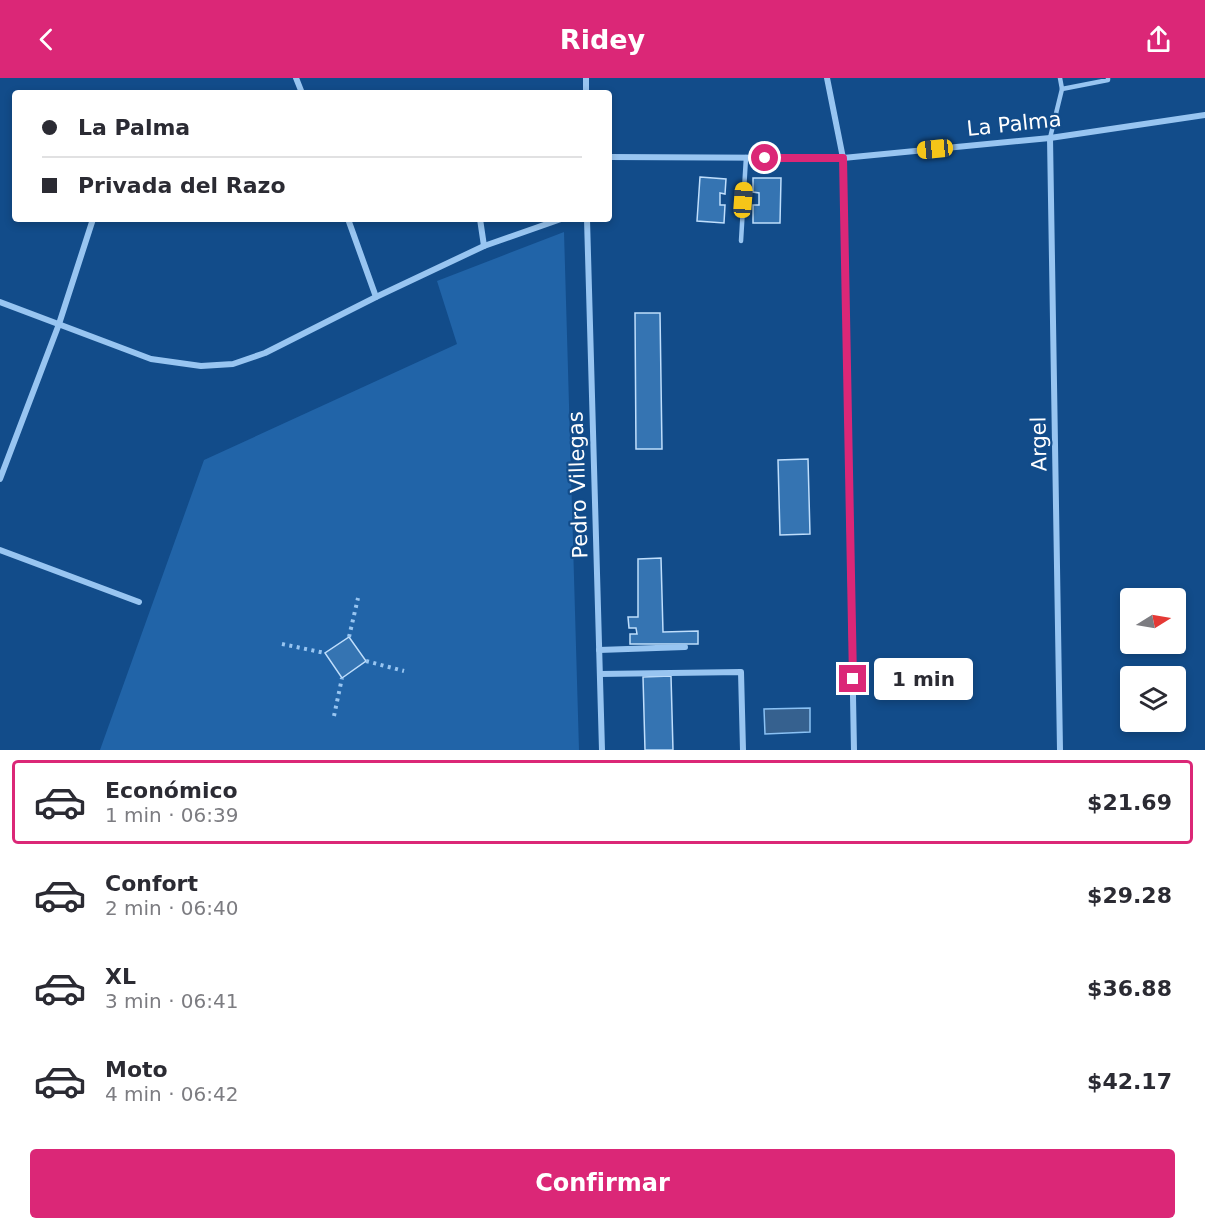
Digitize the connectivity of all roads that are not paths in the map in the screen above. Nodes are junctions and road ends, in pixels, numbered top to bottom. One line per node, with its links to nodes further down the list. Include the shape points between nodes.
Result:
1 (827, 78): 9 (street)
2 (1060, 78): 4 (lane)
3 (1108, 78): 4 (lane)
4 (1062, 89): 6 (lane)
5 (1205, 115): 6 (street, La Palma)
6 (1050, 138): 9 (street, La Palma); 29 (street, Argel)
7 (612, 157): 8 (street, La Palma)
8 (746, 158): 9 (street, La Palma); 15 (lane)
9 (843, 158): 28 (street)
10 (92, 222): 19 (street)
11 (349, 222): 17 (street)
12 (480, 222): 16 (street)
13 (552, 222): 16 (street)
14 (587, 222): 24 (street, Pedro Villegas)
15 (741, 241)
16 (484, 246): 17 (street)
17 (376, 297): 19 (street, via 265,353 233,364 201,366 152,359)
18 (0, 302): 19 (street)
19 (59, 324): 20 (street)
20 (0, 478)
21 (0, 550): 22 (street)
22 (139, 602)
23 (685, 647): 24 (street)
24 (599, 650): 25 (street, Pedro Villegas)
25 (600, 674): 26 (street, Pedro Villegas); 27 (street, via 741,672)
26 (602, 750)
27 (743, 750)
28 (854, 750)
29 (1060, 750)

